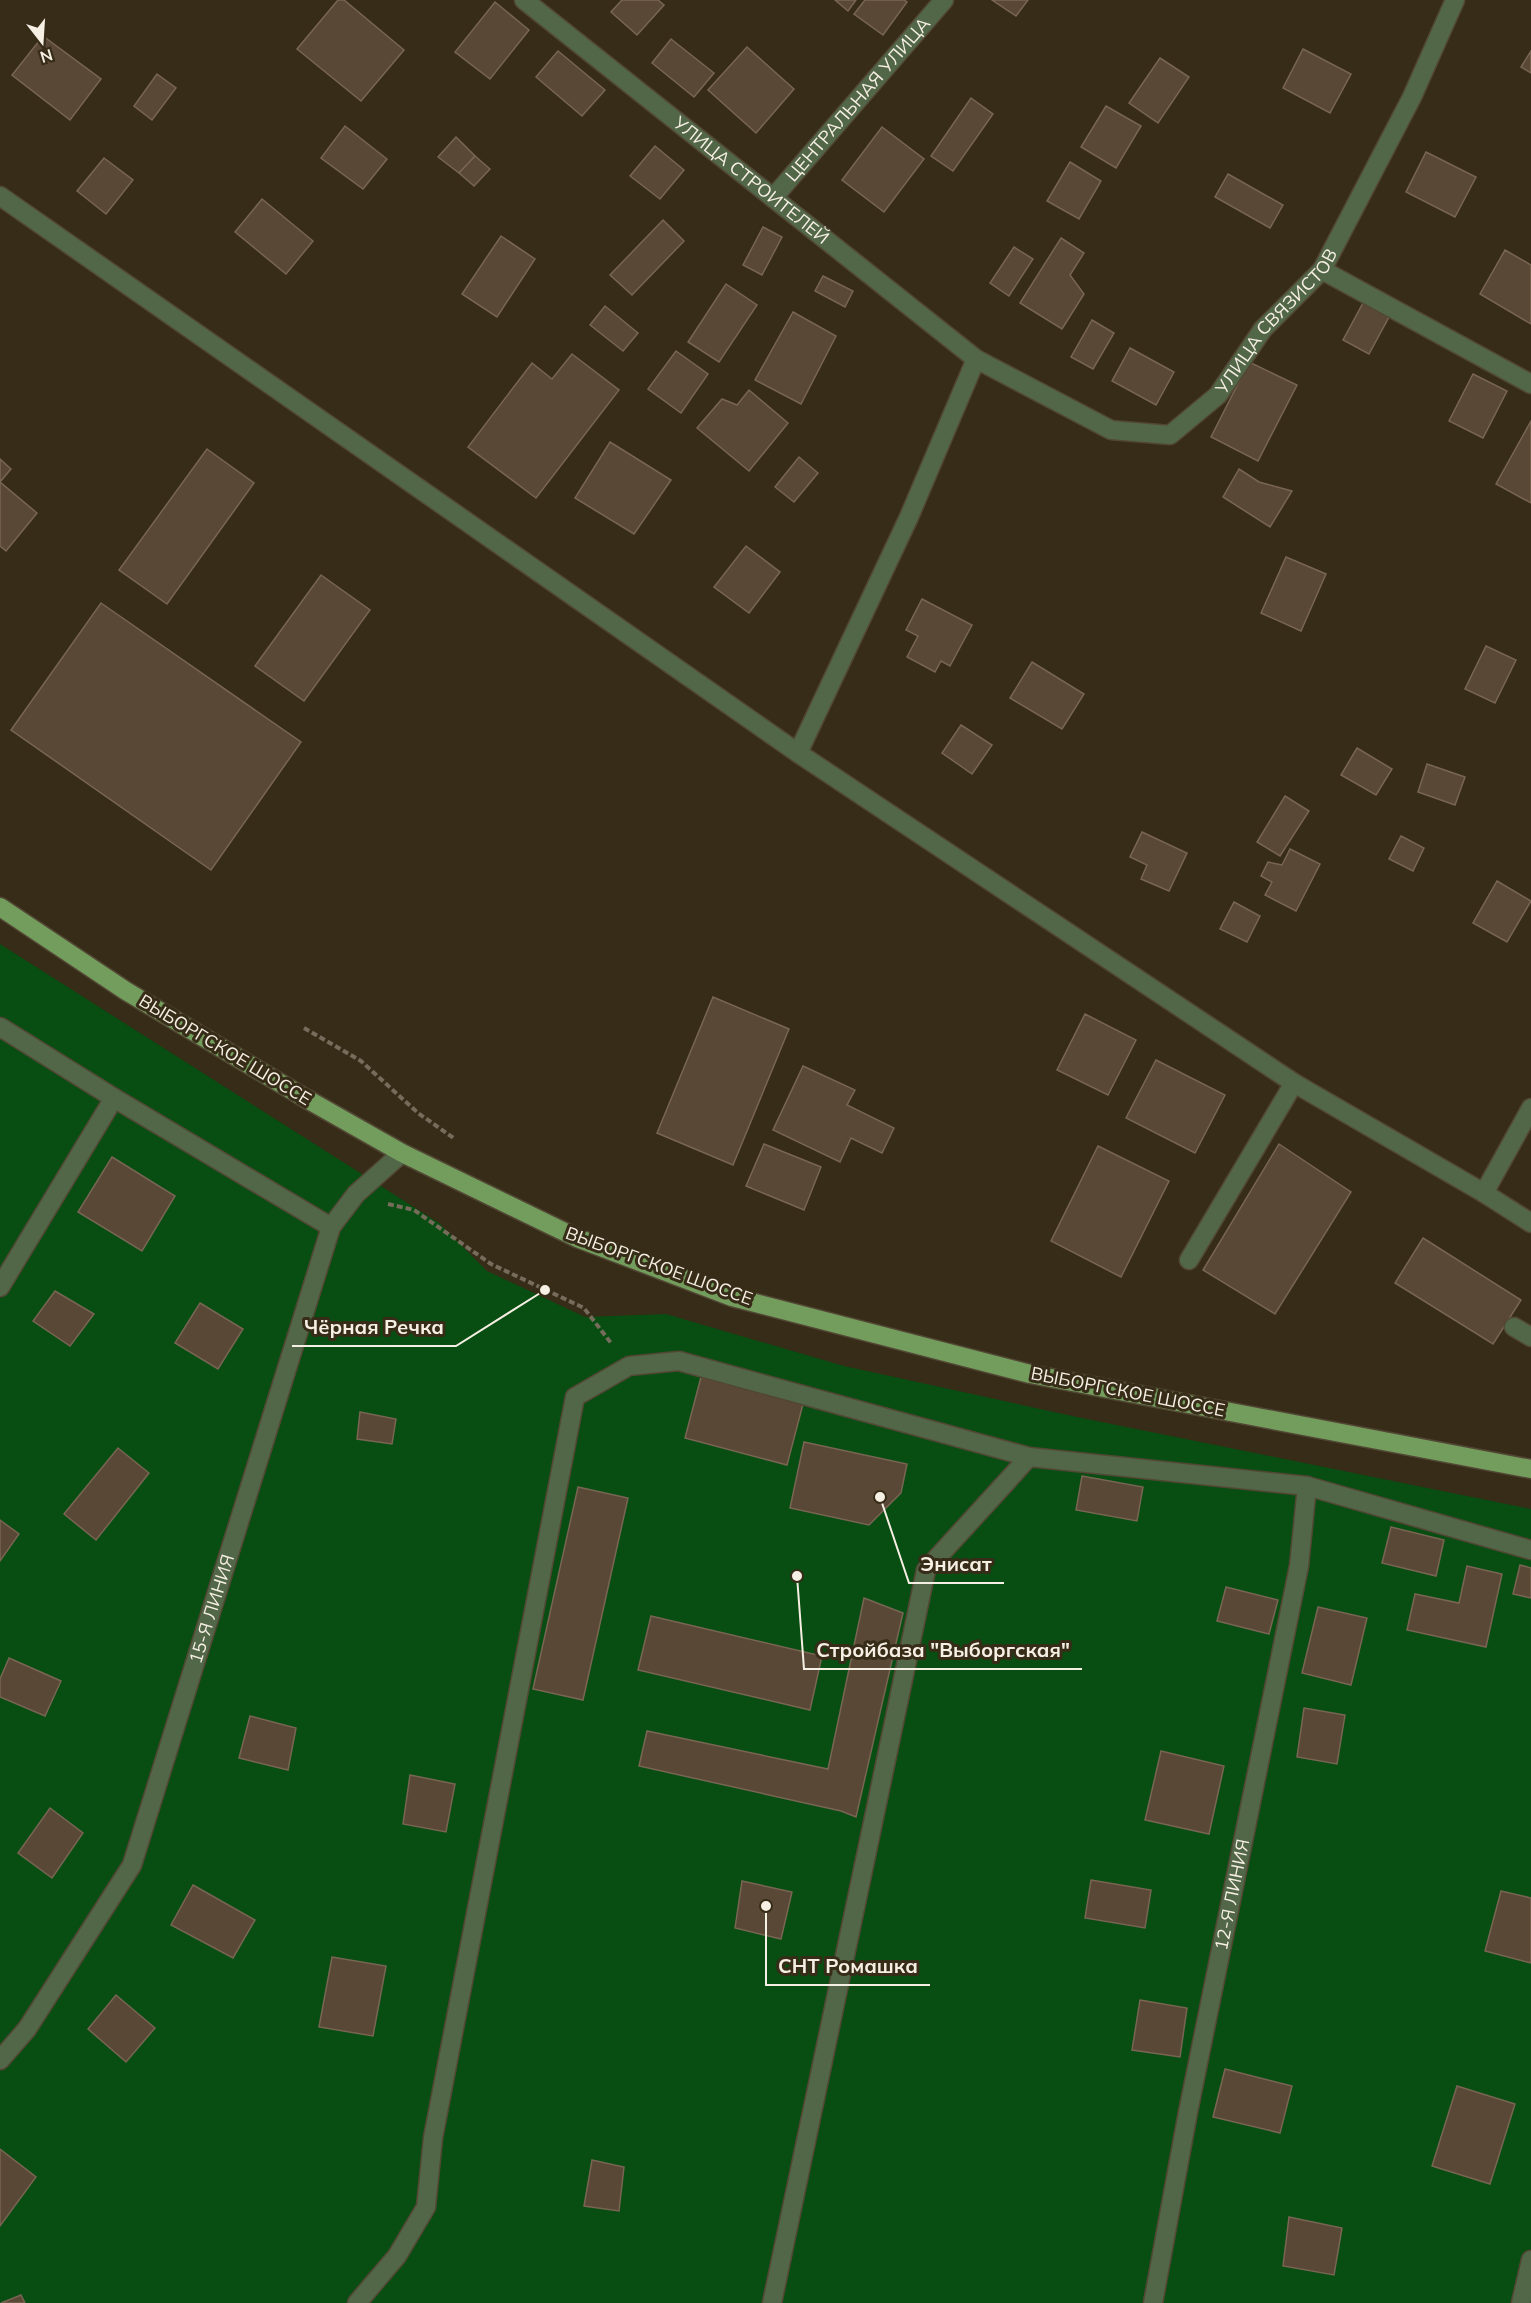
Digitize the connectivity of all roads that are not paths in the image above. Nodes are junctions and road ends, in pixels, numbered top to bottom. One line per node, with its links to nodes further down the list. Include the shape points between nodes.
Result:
1 (524, 0): 5 (street, УЛИЦА СТРОИТЕЛЕЙ)
2 (944, 0): 5 (street, ЦЕНТРАЛЬНАЯ УЛИЦА)
3 (1455, 0): 6 (street, УЛИЦА СВЯЗИСТОВ, via 1412,97)
4 (0, 196): 9 (street)
5 (773, 198): 7 (street, УЛИЦА СТРОИТЕЛЕЙ)
6 (1322, 270): 7 (street, УЛИЦА СВЯЗИСТОВ, via 1263,329 1218,395 1170,435 1112,430); 8 (street)
7 (976, 359): 9 (street, via 909,517)
8 (1531, 384)
9 (798, 753): 12 (street)
10 (0, 907): 15 (main road, ВЫБОРГСКОЕ ШОССЕ, via 126,991)
11 (0, 1027): 13 (street)
12 (1294, 1083): 16 (street); 19 (street)
13 (114, 1098): 18 (street); 20 (street)
14 (1531, 1108): 16 (street)
15 (402, 1153): 18 (street, 15-Я ЛИНИЯ, via 356,1194); 24 (main road, ВЫБОРГСКОЕ ШОССЕ, via 577,1238 732,1297 1030,1374)
16 (1484, 1193): 17 (street)
17 (1531, 1223)
18 (331, 1227): 27 (street, 15-Я ЛИНИЯ, via 132,1865 27,2029)
19 (1189, 1260)
20 (0, 1287)
21 (1514, 1327): 22 (street)
22 (1531, 1337)
23 (1029, 1457): 25 (street); 29 (street, via 679,1361 629,1365 575,1396 433,2138 426,2207 397,2256); 30 (street, via 926,1570)
24 (1531, 1469)
25 (1307, 1486): 26 (street); 31 (street, 12-Я ЛИНИЯ, via 1299,1566)
26 (1531, 1550)
27 (0, 2060)
28 (1531, 2260): 32 (street)
29 (357, 2303)
30 (772, 2303)
31 (1153, 2303)
32 (1521, 2303)

